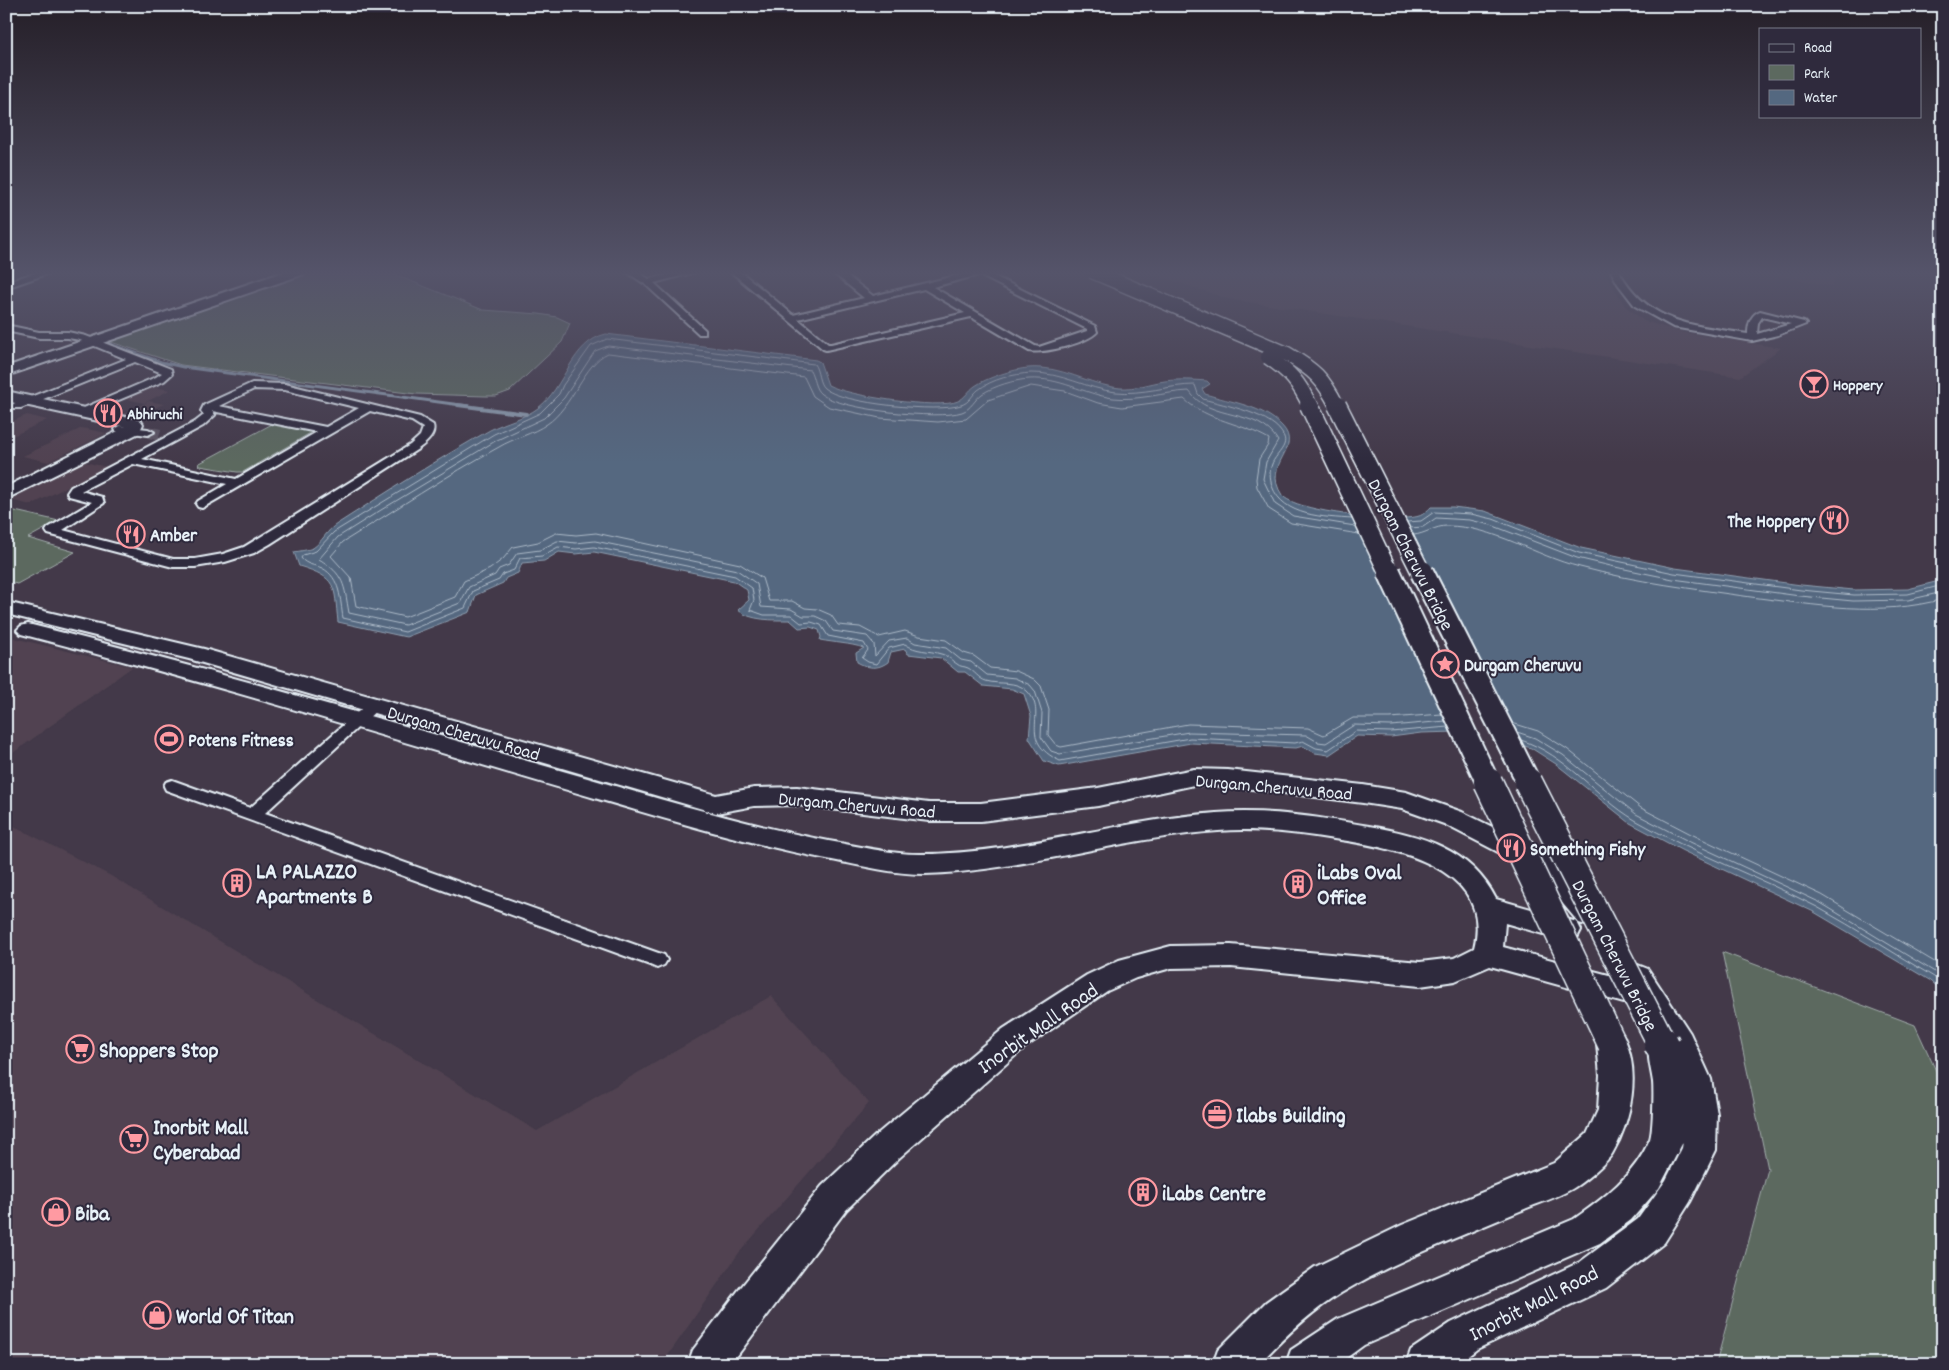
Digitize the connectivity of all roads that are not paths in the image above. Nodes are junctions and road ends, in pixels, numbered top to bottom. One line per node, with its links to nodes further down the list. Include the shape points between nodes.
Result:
1 (39, 335): 13 (street, via 68,335)
2 (112, 335): 13 (main road)
3 (810, 335): 4 (street, via 822,346 831,348)
4 (885, 335)
5 (1006, 335): 6 (street, via 1034,350)
6 (1088, 335)
7 (1216, 335): 40 (main road, Durgam Cheruvu Bridge, bridge, via 1268,358 1289,372 1301,387 1612,1044 1616,1075 1614,1110 1599,1145 1566,1174 1415,1237 1328,1280 1279,1315)
8 (1242, 335): 41 (main road, Durgam Cheruvu Bridge, bridge, via 1311,368 1327,386 1663,1047 1669,1084 1667,1140 1647,1177 1620,1208 1587,1230 1351,1332)
9 (1734, 335): 12 (street)
10 (1752, 335): 12 (street)
11 (1767, 335): 12 (street)
12 (1752, 338)
13 (92, 342): 14 (street); 15 (main road)
14 (134, 359): 16 (street); 21 (street, via 164,368 167,374)
15 (6, 372)
16 (60, 388): 17 (street); 18 (street)
17 (75, 394)
18 (15, 402): 21 (main road); 22 (main road)
19 (208, 407): 20 (street, via 245,388 266,386 285,387); 23 (street); 24 (street, via 208,418)
20 (369, 407): 23 (street); 24 (street, via 416,419 429,427 428,434 414,447 265,541 225,558 173,563 53,532 52,529 98,503 98,500 73,492)
21 (83, 412): 22 (main road, via 135,424)
22 (134, 430): 26 (main road); 27 (main road)
23 (327, 431): 25 (street)
24 (133, 460): 25 (street)
25 (237, 483): 28 (street)
26 (6, 488)
27 (6, 494)
28 (202, 504)
29 (6, 608): 31 (main road, Durgam Cheruvu Road, via 196,654)
30 (6, 624): 31 (main road, Durgam Cheruvu Road)
31 (365, 713): 33 (street); 34 (main road, Durgam Cheruvu Road, via 740,831 834,852 917,864 1014,857 1113,836 1218,822 1319,827 1400,841 1431,852 1454,866 1475,886); 38 (main road, Durgam Cheruvu Road, via 716,804 754,797 797,796 929,812 981,812 1098,796 1194,777 1228,778 1406,801 1453,818 1532,858 1558,879)
32 (172, 786): 33 (street)
33 (252, 815): 37 (street)
34 (1486, 907): 35 (main road); 36 (main road, Durgam Cheruvu Road, via 1492,934)
35 (1568, 930)
36 (1487, 954): 38 (main road); 39 (main road, Inorbit Mall Road, via 1471,965 1446,973 1420,974 1231,956 1171,957 1129,968 1097,983 1014,1038 887,1147 834,1198)
37 (657, 960)
38 (1654, 999): 42 (main road, Inorbit Mall Road, via 1676,1032 1696,1079 1701,1114 1699,1150 1678,1191 1651,1231 1593,1275 1464,1336)
39 (707, 1364)
40 (1232, 1364)
41 (1305, 1364)
42 (1425, 1364)

